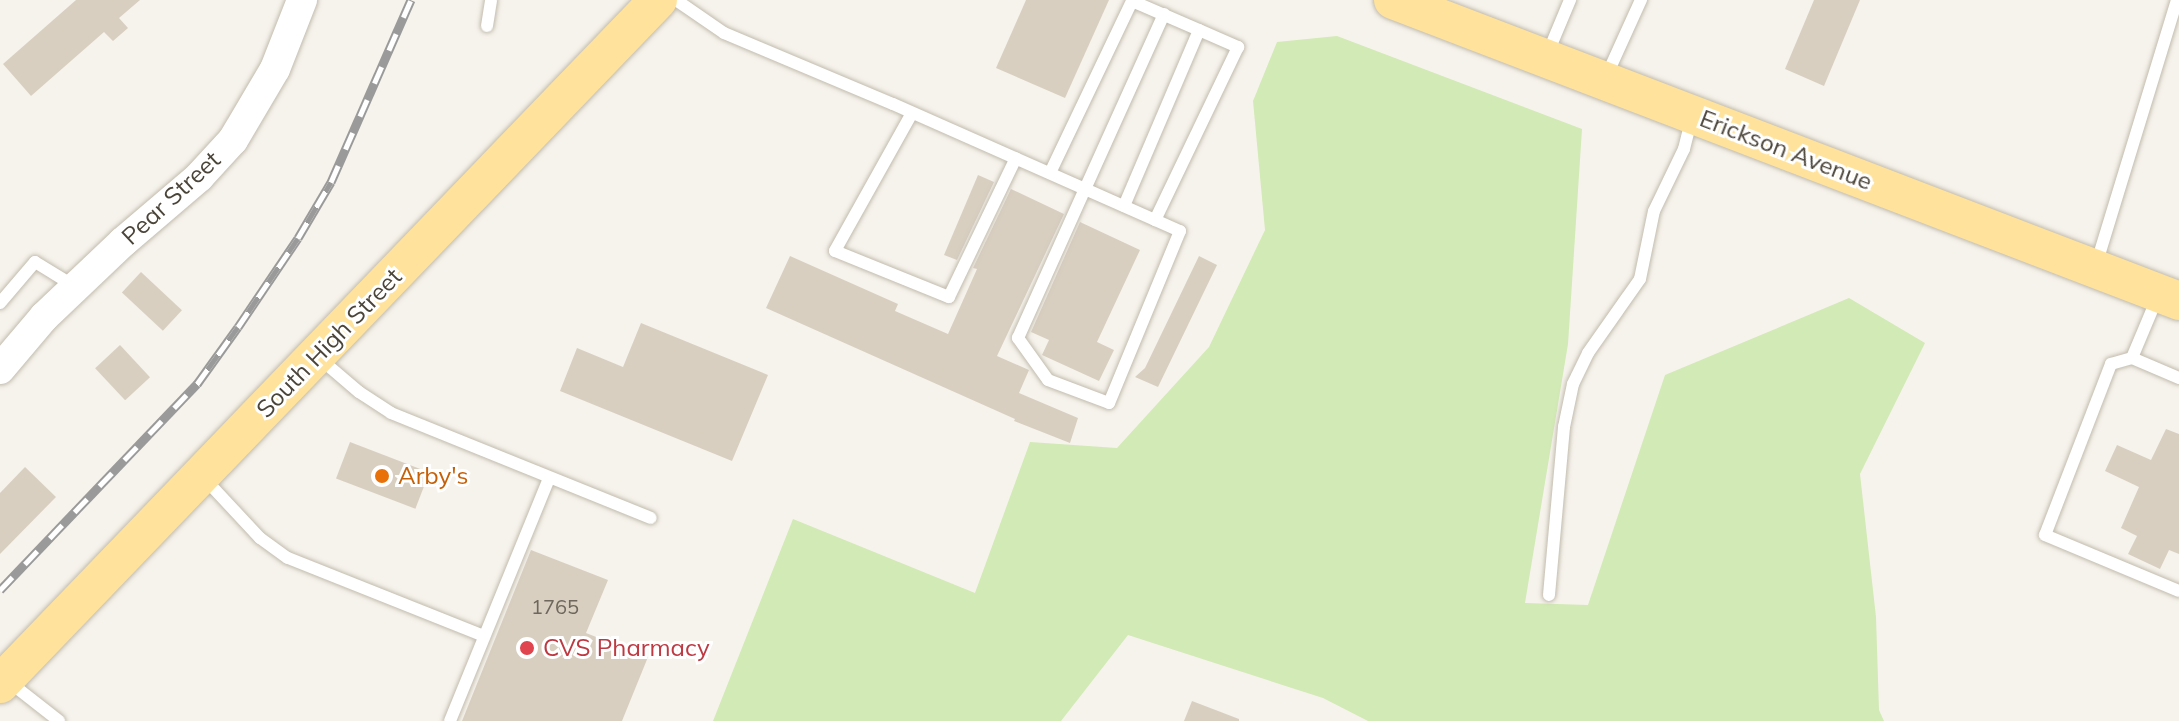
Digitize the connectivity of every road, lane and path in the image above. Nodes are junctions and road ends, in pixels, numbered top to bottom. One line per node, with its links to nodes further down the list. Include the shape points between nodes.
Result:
1 (302, 0): 22 (street, Pear Street, via 275,69 233,140)
2 (491, 0): 10 (lane)
3 (658, 0): 25 (main road, South High Street)
4 (676, 0): 14 (lane, via 724,33)
5 (1393, 0): 12 (main road, Erickson Avenue)
6 (1641, 0): 13 (lane)
7 (2177, 0): 21 (lane)
8 (1567, 1): 12 (lane)
9 (1164, 14): 11 (lane); 17 (lane, via 1132,1); 18 (lane)
10 (487, 26)
11 (1199, 30): 19 (lane); 20 (lane, via 1238,47)
12 (1545, 58): 13 (main road, Erickson Avenue)
13 (1605, 81): 15 (main road, Erickson Avenue)
14 (912, 113): 16 (lane); 16 (lane, via 835,251 949,297)
15 (1693, 114): 21 (main road, Erickson Avenue); 33 (lane, via 1684,149 1654,211 1640,279 1588,353 1573,384 1564,427)
16 (1016, 158): 17 (lane)
17 (1050, 173): 18 (lane)
18 (1085, 189): 19 (lane); 20 (lane, via 1018,338 1048,380 1109,403 1180,231)
19 (1124, 206): 20 (lane)
20 (1155, 220)
21 (2095, 268): 23 (main road, Erickson Avenue)
22 (76, 287): 24 (lane, via 35,262); 27 (street, Pear Street)
23 (2169, 297): 26 (lane)
24 (0, 303)
25 (317, 356): 29 (main road, South High Street); 30 (lane, via 391,413)
26 (2132, 358): 28 (lane); 32 (lane, via 2111,364 2045,535)
27 (0, 369)
28 (2179, 378)
29 (202, 475): 34 (lane, via 260,538 288,558); 35 (main road, South High Street)
30 (549, 478): 31 (lane); 34 (lane)
31 (651, 518)
32 (2179, 591)
33 (1549, 595)
34 (484, 636): 37 (lane)
35 (3, 682): 36 (lane)
36 (59, 721)
37 (450, 721)

